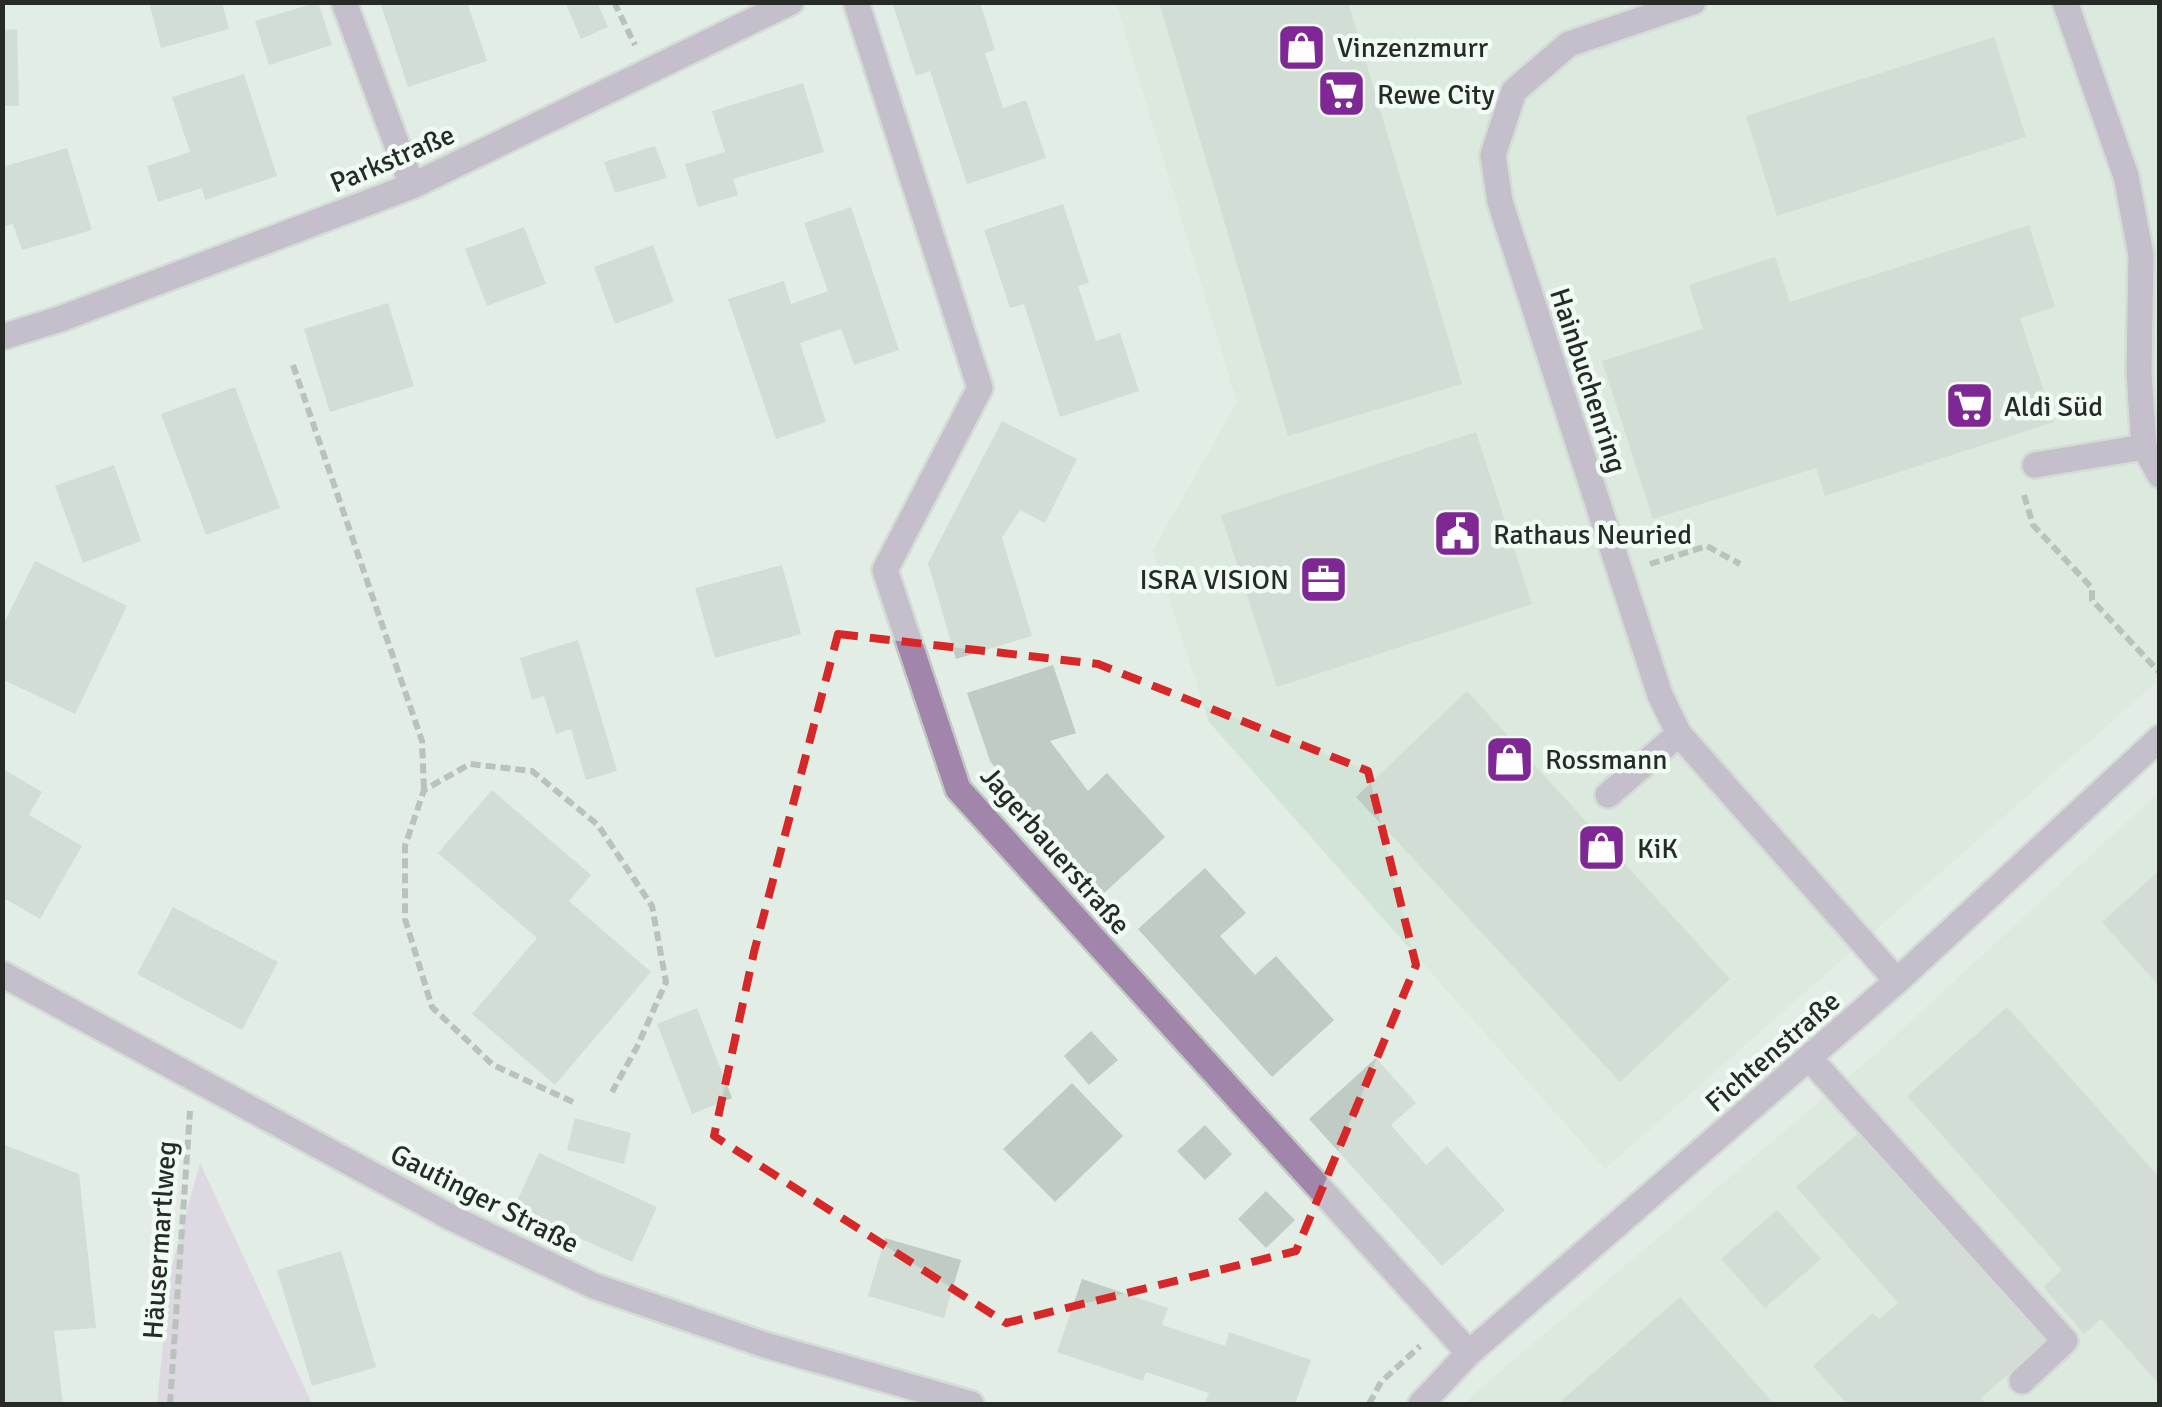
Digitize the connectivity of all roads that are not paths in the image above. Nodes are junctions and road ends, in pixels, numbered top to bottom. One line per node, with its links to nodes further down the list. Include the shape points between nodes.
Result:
1 (344, 2): 6 (street)
2 (791, 2): 6 (street, Parkstraße)
3 (856, 2): 18 (street, Jagerbauerstraße, via 980,388 885,570 958,789)
4 (1693, 2): 12 (street, Hainbuchenring, via 1568,44 1514,91 1493,155 1500,202)
5 (2065, 2): 8 (street, via 2126,176 2141,256)
6 (412, 186): 7 (street, Parkstraße)
7 (2, 337)
8 (2149, 371): 9 (street)
9 (2144, 447): 10 (street); 11 (street)
10 (2034, 465)
11 (2160, 475)
12 (1678, 734): 14 (street); 16 (street, Hainbuchenring)
13 (2160, 738): 16 (street, Fichtenstraße)
14 (1608, 795)
15 (2, 974): 20 (street, Gautinger Straße, via 452,1218 594,1286 764,1345)
16 (1897, 982): 17 (street, Fichtenstraße)
17 (1810, 1059): 18 (street, Fichtenstraße); 19 (street, via 2065,1341)
18 (1470, 1353): 21 (street, Fichtenstraße)
19 (2022, 1381)
20 (971, 1404)
21 (1420, 1404)

